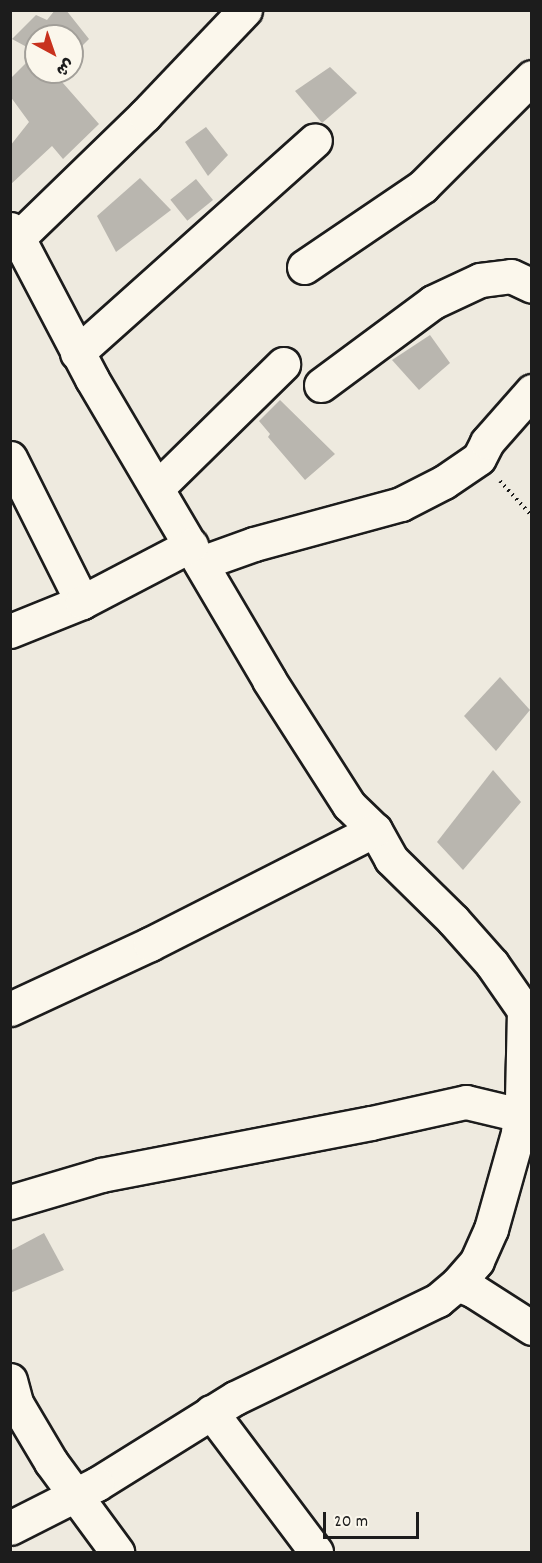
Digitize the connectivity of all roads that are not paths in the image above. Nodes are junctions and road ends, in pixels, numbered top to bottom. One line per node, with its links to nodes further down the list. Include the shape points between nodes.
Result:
1 (245, 10): 4 (street, via 145,115)
2 (531, 76): 5 (street, via 423,186)
3 (315, 140): 7 (street)
4 (13, 236): 7 (street)
5 (304, 267)
6 (531, 286): 9 (street, via 511,276 480,280 433,302)
7 (77, 353): 12 (street)
8 (283, 364): 12 (street)
9 (321, 385)
10 (531, 391): 13 (street, via 487,442 479,458 401,504 254,544)
11 (10, 458): 14 (street)
12 (157, 488): 13 (street)
13 (196, 554): 14 (street); 16 (street, via 269,680 349,805)
14 (82, 602): 15 (street)
15 (10, 631)
16 (375, 830): 17 (street, via 391,860 453,920); 18 (street, via 150,944)
17 (528, 1007): 19 (street)
18 (10, 1009)
19 (520, 1115): 20 (street, via 466,1102 100,1174); 21 (street, via 491,1229 477,1261)
20 (10, 1202)
21 (457, 1284): 22 (street); 24 (street, via 438,1300 266,1381)
22 (531, 1328)
23 (10, 1380): 25 (street, via 16,1403)
24 (211, 1412): 25 (street); 28 (street)
25 (74, 1496): 26 (street); 27 (street)
26 (10, 1528)
27 (117, 1552)
28 (316, 1552)

